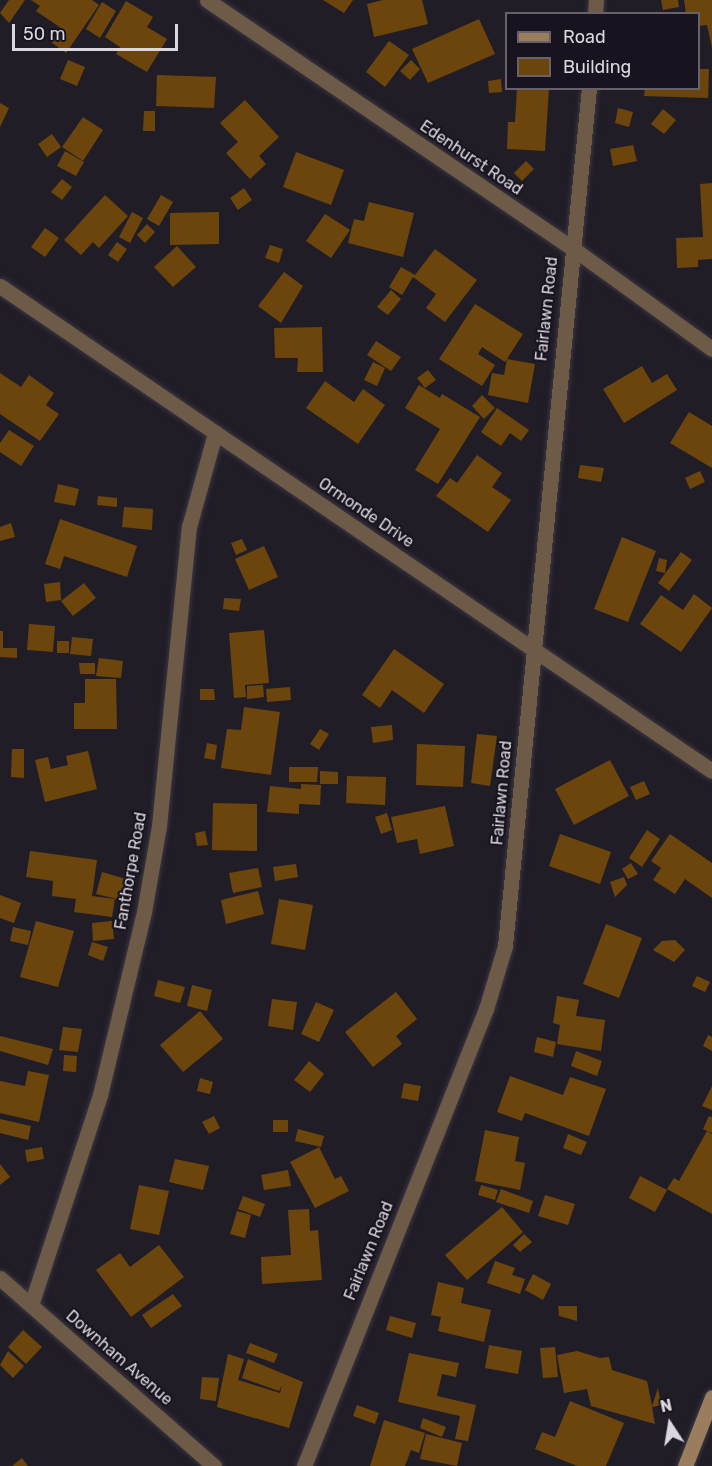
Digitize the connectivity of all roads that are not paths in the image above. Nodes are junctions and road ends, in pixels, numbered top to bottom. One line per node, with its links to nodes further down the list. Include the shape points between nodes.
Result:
1 (207, 0): 3 (street, Edenhurst Road)
2 (589, 90): 3 (street, Fairlawn Road)
3 (571, 247): 5 (street, Edenhurst Road); 7 (street, Fairlawn Road)
4 (0, 286): 6 (street, Ormonde Drive)
5 (712, 349)
6 (215, 433): 7 (street, Ormonde Drive); 10 (street, Fanthorpe Road, via 189,527 159,826 144,912 100,1095)
7 (532, 647): 8 (street, Ormonde Drive); 13 (street, Fairlawn Road, via 509,911 498,975)
8 (712, 771)
9 (0, 1278): 10 (street, Downham Avenue)
10 (31, 1305): 12 (street, Downham Avenue)
11 (712, 1397): 14 (main road)
12 (214, 1466)
13 (304, 1466)
14 (685, 1466)

